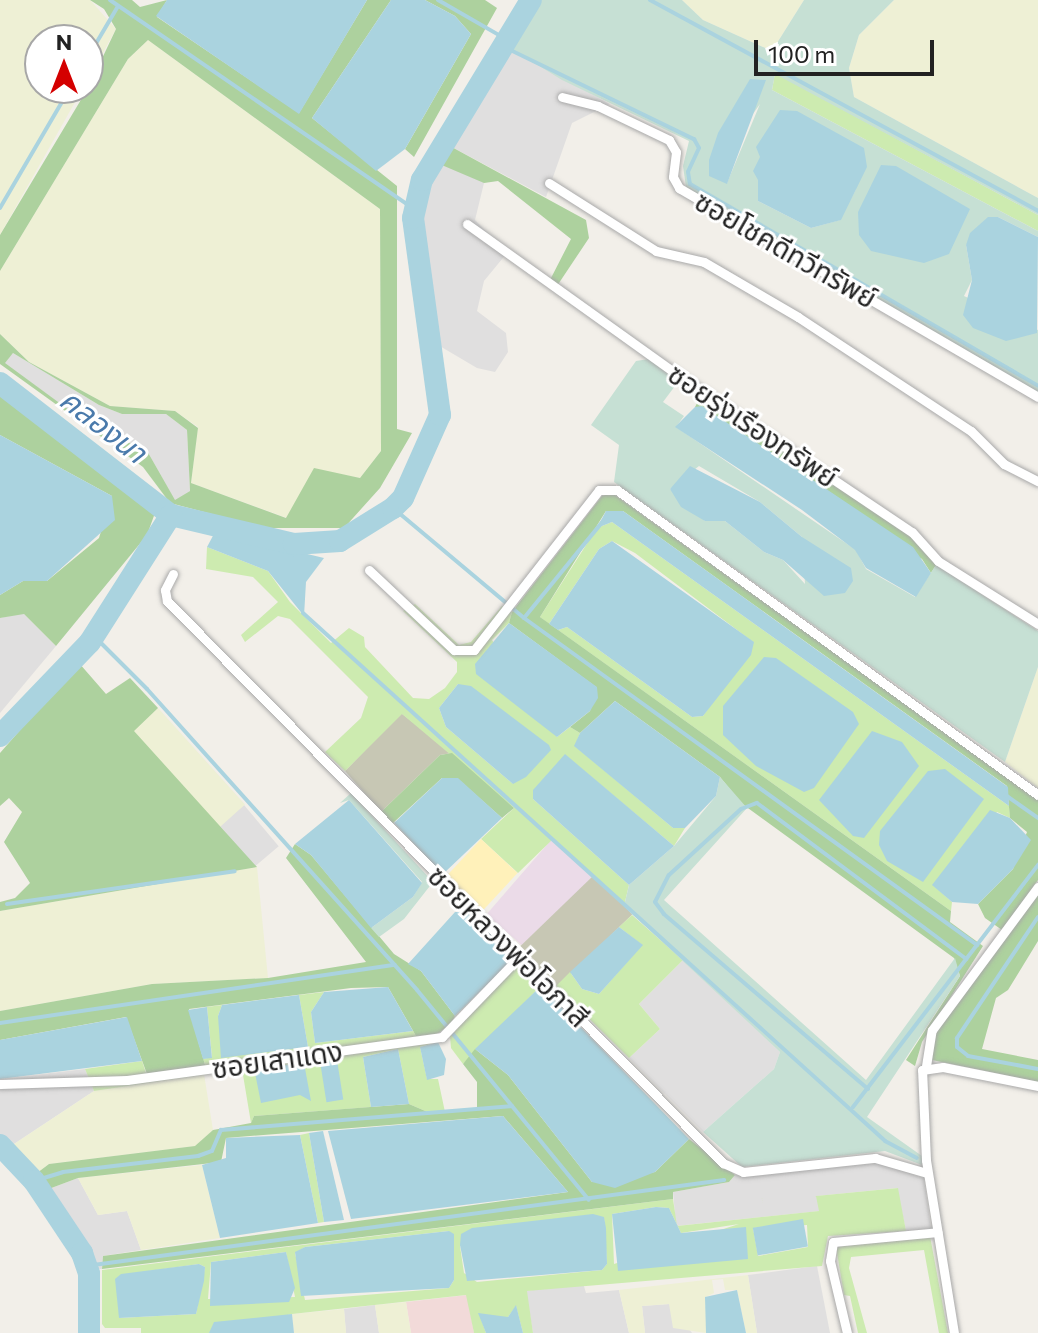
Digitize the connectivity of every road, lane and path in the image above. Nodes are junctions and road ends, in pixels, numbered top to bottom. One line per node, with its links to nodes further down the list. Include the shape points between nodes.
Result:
1 (562, 97): 4 (street, ซอยโชคดีทวีทรัพย์, via 598,106 669,140 676,152 673,177 679,188)
2 (549, 183): 5 (street, via 656,251 704,262 798,317 971,431 1004,464)
3 (467, 224): 8 (street, ซอยรุ่งเรืองทรัพย์, via 675,373 912,532 938,561)
4 (1038, 397)
5 (1038, 481)
6 (369, 570): 9 (street, via 454,650 474,650 599,490 617,490)
7 (173, 574): 11 (street, ซอยหลวงพ่อโอภาสี, via 165,590 167,601)
8 (1038, 624)
9 (1038, 795)
10 (1038, 887): 12 (street, via 932,1030)
11 (519, 957): 13 (street, ซอยเสาแดง, via 442,1037 127,1080); 15 (street, ซอยหลวงพ่อโอภาสี, via 730,1168 743,1172 875,1158)
12 (926, 1066): 14 (street); 15 (street, via 920,1080)
13 (0, 1084)
14 (1038, 1086)
15 (927, 1173): 16 (street)
16 (938, 1232): 17 (street, via 833,1242 830,1261); 18 (street)
17 (847, 1333)
18 (954, 1333)

